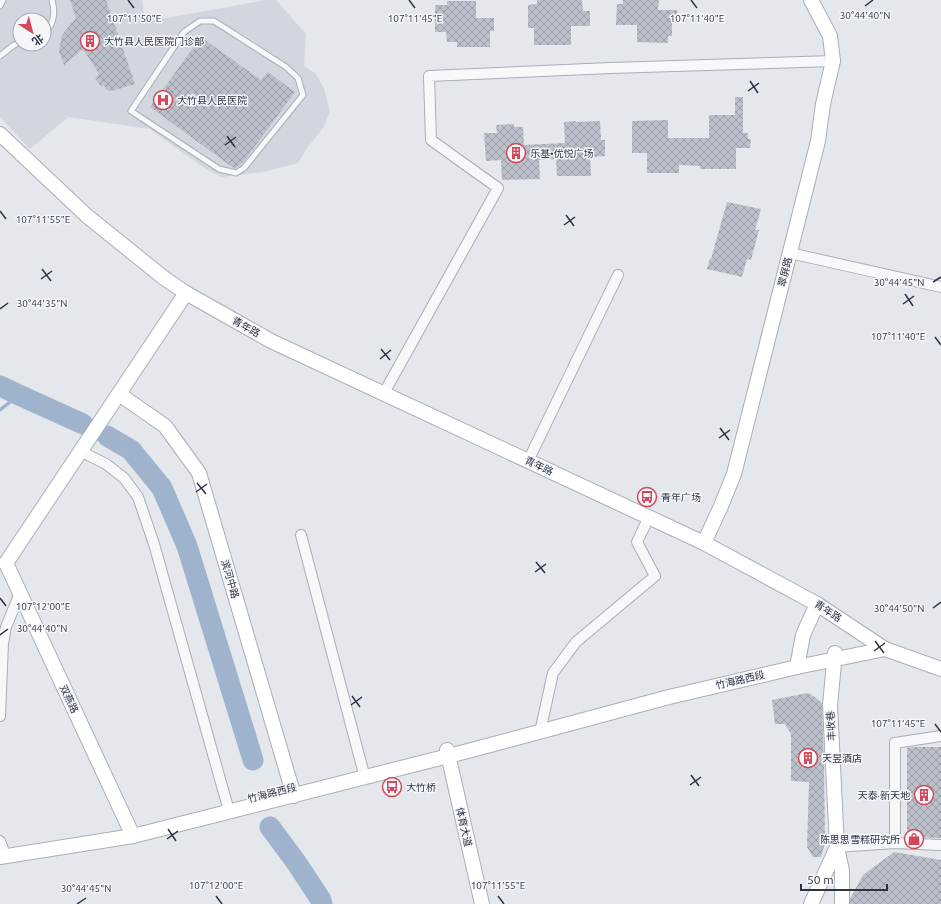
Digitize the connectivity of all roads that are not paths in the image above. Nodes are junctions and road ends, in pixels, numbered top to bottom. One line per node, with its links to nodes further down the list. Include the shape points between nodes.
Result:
1 (3, 0): 4 (lane)
2 (52, 0): 5 (lane)
3 (811, 0): 8 (street, 翠屏路, via 830,36)
4 (0, 6)
5 (52, 21)
6 (12, 47): 7 (lane)
7 (0, 56)
8 (833, 61): 11 (street, 翠屏路, via 822,104 818,141); 15 (street, via 429,76 431,140 498,188)
9 (132, 111): 9 (lane, via 219,169 236,173 244,168 303,95 298,78 286,67 214,21 200,21 184,32)
10 (0, 134): 14 (street, 青年路, via 87,216)
11 (790, 253): 13 (street); 21 (street, 翠屏路, via 734,474)
12 (618, 276): 18 (street)
13 (941, 287)
14 (186, 293): 15 (street, 青年路, via 271,341); 16 (street)
15 (384, 392): 18 (street, 青年路)
16 (119, 394): 17 (street, 双燕路); 34 (street, 滨河中路, via 165,426 199,473)
17 (80, 451): 22 (street, 双燕路); 35 (street, via 106,464 124,478 138,497 154,544)
18 (528, 460): 19 (street, 青年路)
19 (649, 517): 21 (street, 青年路); 30 (street, via 637,542 655,576 576,642 553,673)
20 (301, 535): 33 (street)
21 (704, 543): 24 (street, 青年路)
22 (3, 563): 23 (street, 双燕路)
23 (20, 593): 29 (street, via 6,627 3,643); 36 (street, 双燕路)
24 (817, 604): 25 (street, 青年路); 27 (street, via 803,635)
25 (881, 646): 26 (street, 竹海路西段); 28 (street)
26 (835, 656): 27 (street, 竹海路西段); 39 (street, 丰收巷, via 830,705)
27 (798, 663): 30 (street, 竹海路西段, via 671,689)
28 (941, 669)
29 (0, 716)
30 (540, 728): 32 (street, 竹海路西段)
31 (941, 736): 37 (street, via 895,743)
32 (448, 753): 33 (street, 竹海路西段); 41 (street, 体育大道)
33 (364, 775): 34 (street, 竹海路西段)
34 (293, 792): 35 (street, 竹海路西段)
35 (228, 808): 36 (street, 竹海路西段)
36 (131, 832): 40 (street, 竹海路西段)
37 (894, 843): 38 (street); 39 (street)
38 (941, 845)
39 (836, 847): 42 (street, 丰收巷); 43 (street, 丰收巷, via 842,871)
40 (1, 850)
41 (482, 904)
42 (811, 904)
43 (842, 904)

